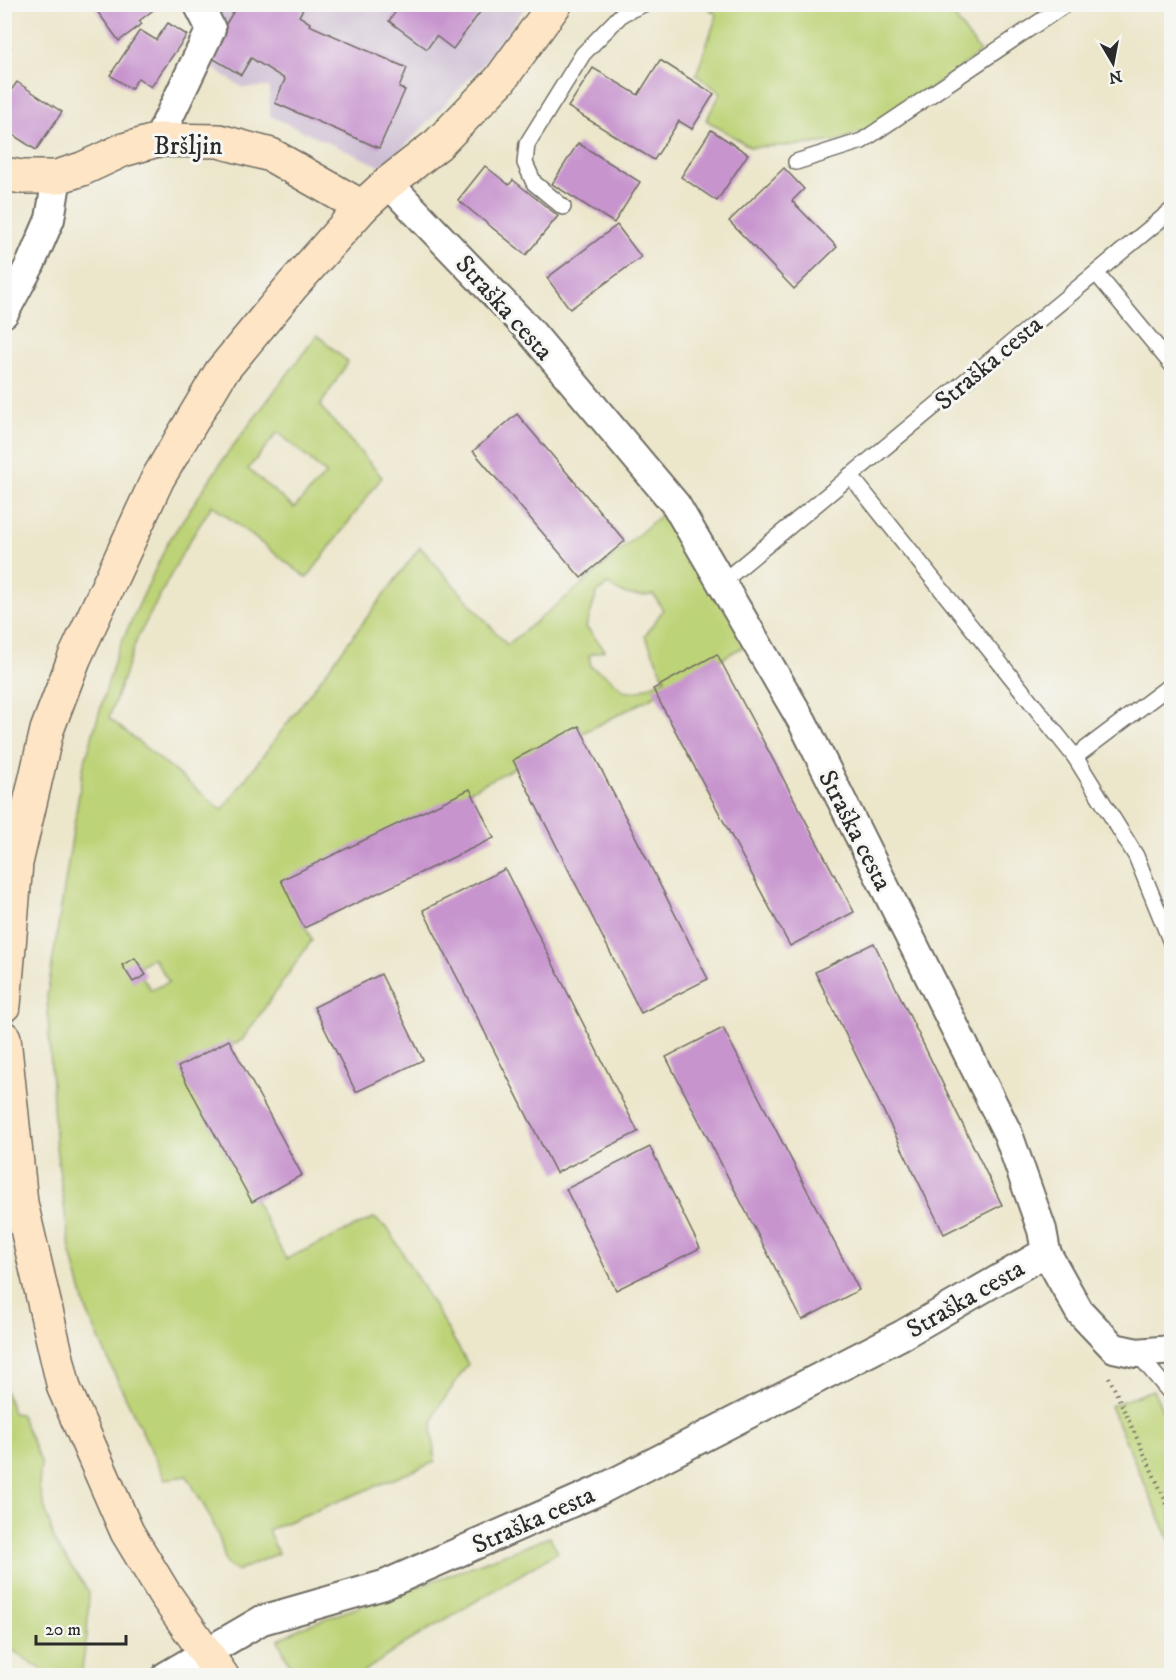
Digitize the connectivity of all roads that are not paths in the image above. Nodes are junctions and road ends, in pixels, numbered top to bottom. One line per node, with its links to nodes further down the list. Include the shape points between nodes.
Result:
1 (198, 4): 5 (street, via 211,29)
2 (555, 4): 9 (street, via 500,80 438,144)
3 (644, 4): 11 (lane, via 623,13 583,54 526,144 525,163 534,183)
4 (1066, 4): 6 (lane, via 862,141)
5 (158, 140): 8 (street, Bršljin); 10 (street, Bršljin, via 219,141 271,155)
6 (796, 162)
7 (4, 174): 8 (street, Bršljin)
8 (57, 177): 14 (street, via 50,219)
9 (388, 183): 10 (street); 17 (street, Straška cesta, via 530,331 676,505)
10 (362, 207): 21 (street, via 221,372 158,478 74,659 47,730 16,863)
11 (563, 207)
12 (1172, 210): 13 (lane, Straška cesta)
13 (1096, 273): 15 (lane); 16 (lane, Straška cesta)
14 (4, 312)
15 (1172, 365)
16 (850, 475): 17 (lane, Straška cesta); 19 (lane)
17 (721, 583): 23 (street, Straška cesta, via 802,721 1008,1134)
18 (1172, 684): 19 (lane)
19 (1075, 757): 20 (lane, via 1136,856)
20 (1172, 945)
21 (4, 1005)
22 (4, 1038): 27 (street, via 21,1203 64,1388 127,1532 164,1593)
23 (1046, 1252): 25 (street, via 1079,1311 1114,1348); 27 (street, Straška cesta, via 902,1335 600,1490 384,1586 262,1620)
24 (1172, 1350): 25 (street)
25 (1137, 1353): 26 (lane)
26 (1172, 1395)
27 (215, 1664): 28 (street, Straška cesta)
28 (166, 1676)

